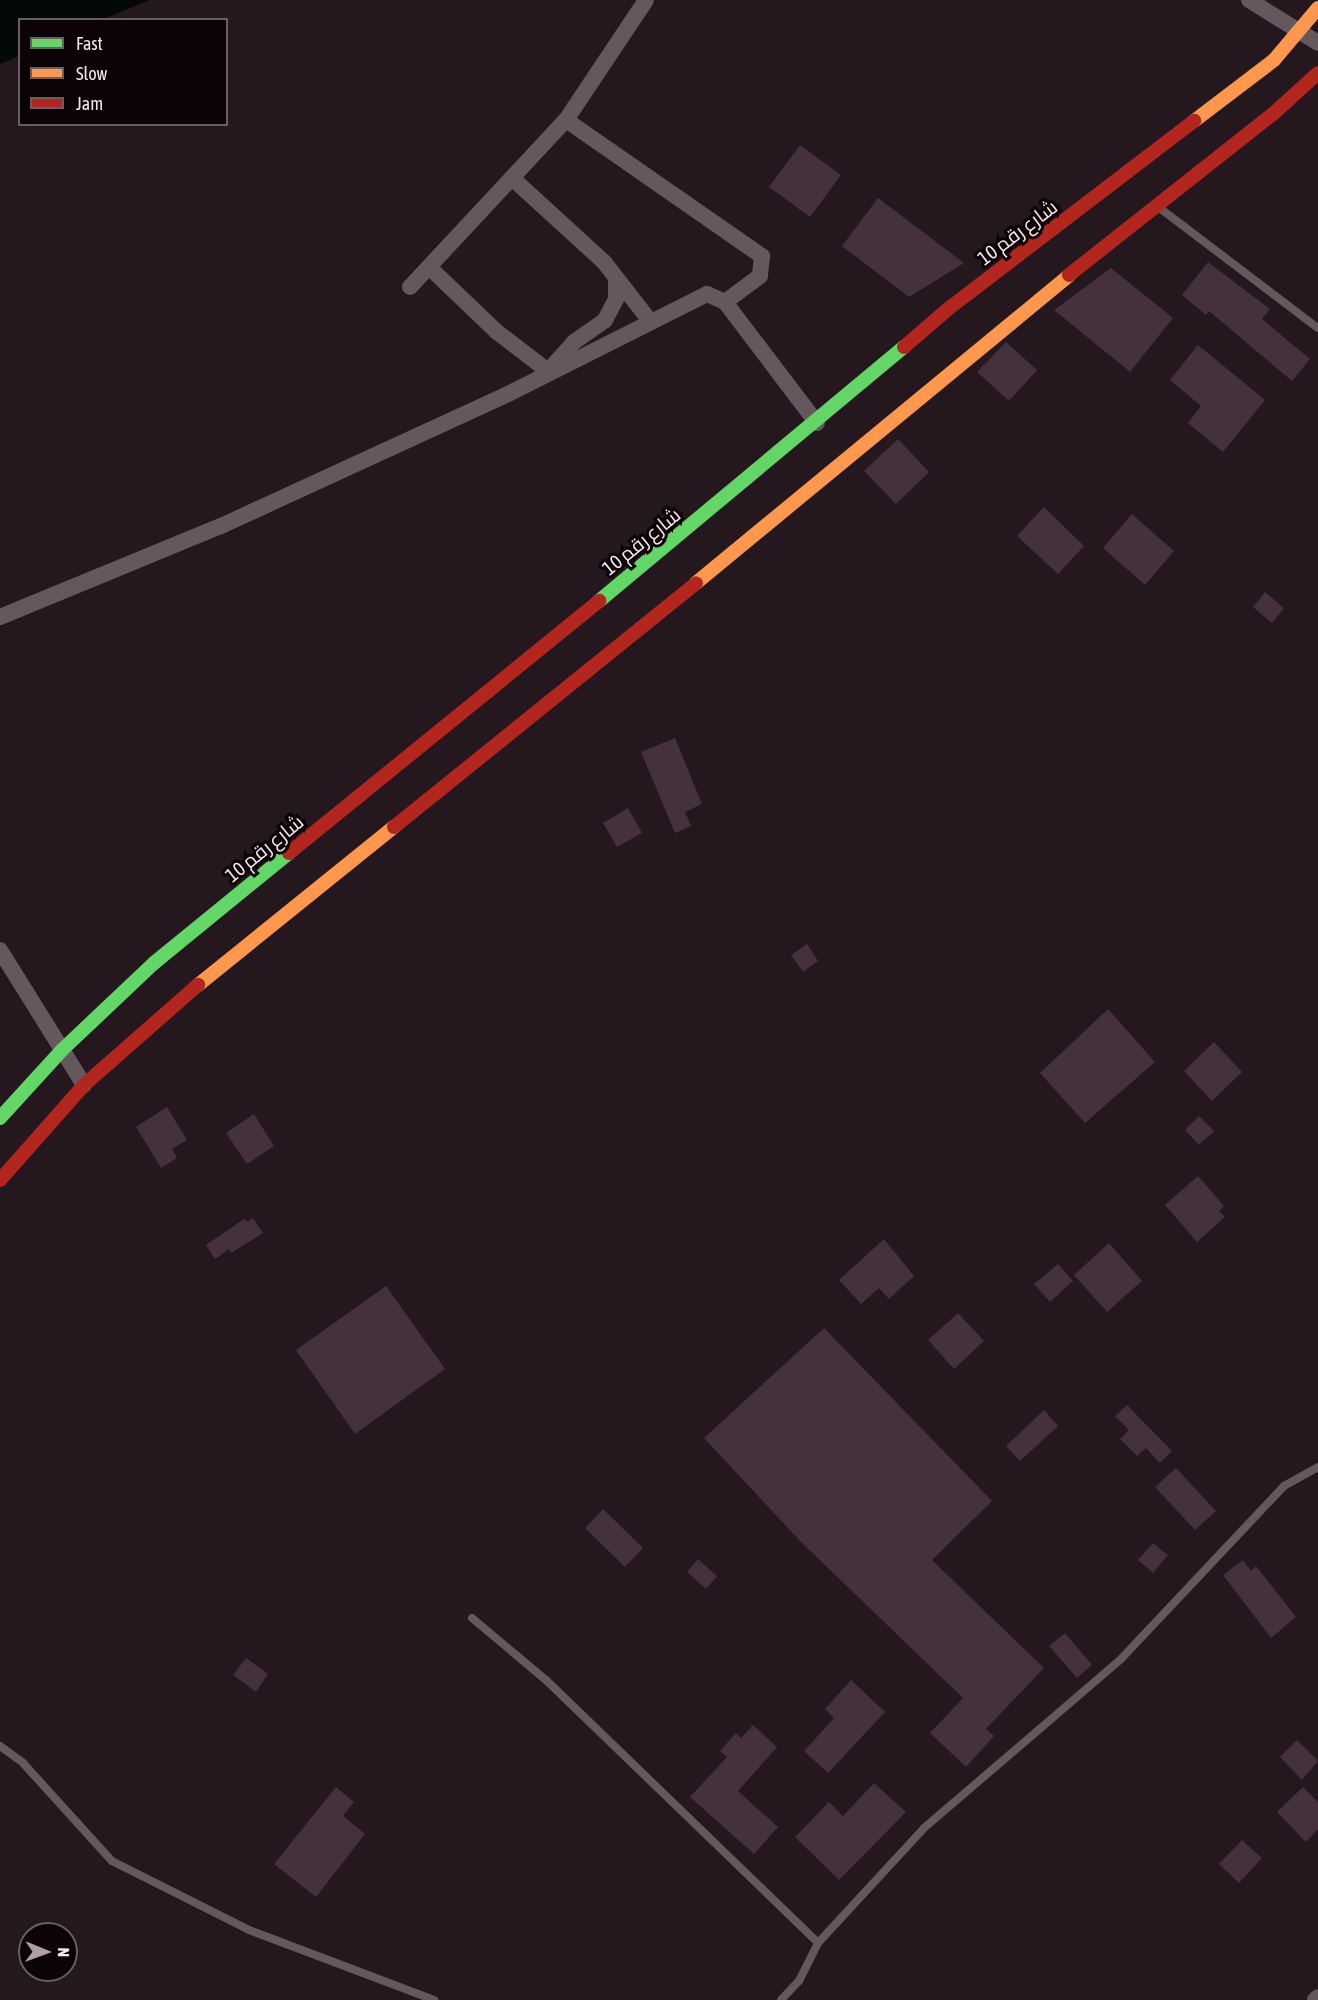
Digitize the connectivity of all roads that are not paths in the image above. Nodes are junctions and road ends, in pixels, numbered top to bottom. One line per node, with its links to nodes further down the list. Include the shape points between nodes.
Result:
1 (646, 0): 7 (street)
2 (1249, 0): 4 (street)
3 (1318, 8): 4 (main road, شارع رقم 10)
4 (1302, 32): 5 (street); 17 (main road, شارع رقم 10, via 1274,60 948,309)
5 (1318, 44)
6 (1318, 73): 9 (main road, via 1273,114)
7 (566, 120): 8 (street); 13 (street, via 762,256 760,276)
8 (512, 178): 10 (street); 11 (street, via 604,262)
9 (1155, 204): 15 (lane); 21 (main road, via 948,371 744,544 193,989)
10 (429, 267): 12 (street); 16 (street, via 497,332)
11 (616, 279): 14 (street); 16 (street, via 616,299 604,320 574,342)
12 (410, 287)
13 (725, 302): 14 (street, via 707,294); 17 (street)
14 (650, 321): 16 (street)
15 (1318, 328)
16 (548, 371): 18 (street, via 508,394 221,526)
17 (817, 423): 20 (main road, شارع رقم 10, via 154,963)
18 (0, 617)
19 (0, 950): 20 (street)
20 (62, 1050): 21 (street); 22 (main road, شارع رقم 10)
21 (84, 1084): 23 (main road)
22 (0, 1119)
23 (0, 1180)
24 (1318, 1467): 27 (lane, via 1284,1486 1121,1659 924,1827)
25 (472, 1618): 27 (lane, via 546,1680)
26 (0, 1746): 28 (lane, via 23,1763 112,1861 249,1930)
27 (818, 1942): 29 (lane, via 799,1982)
28 (434, 2000)
29 (782, 2000)

